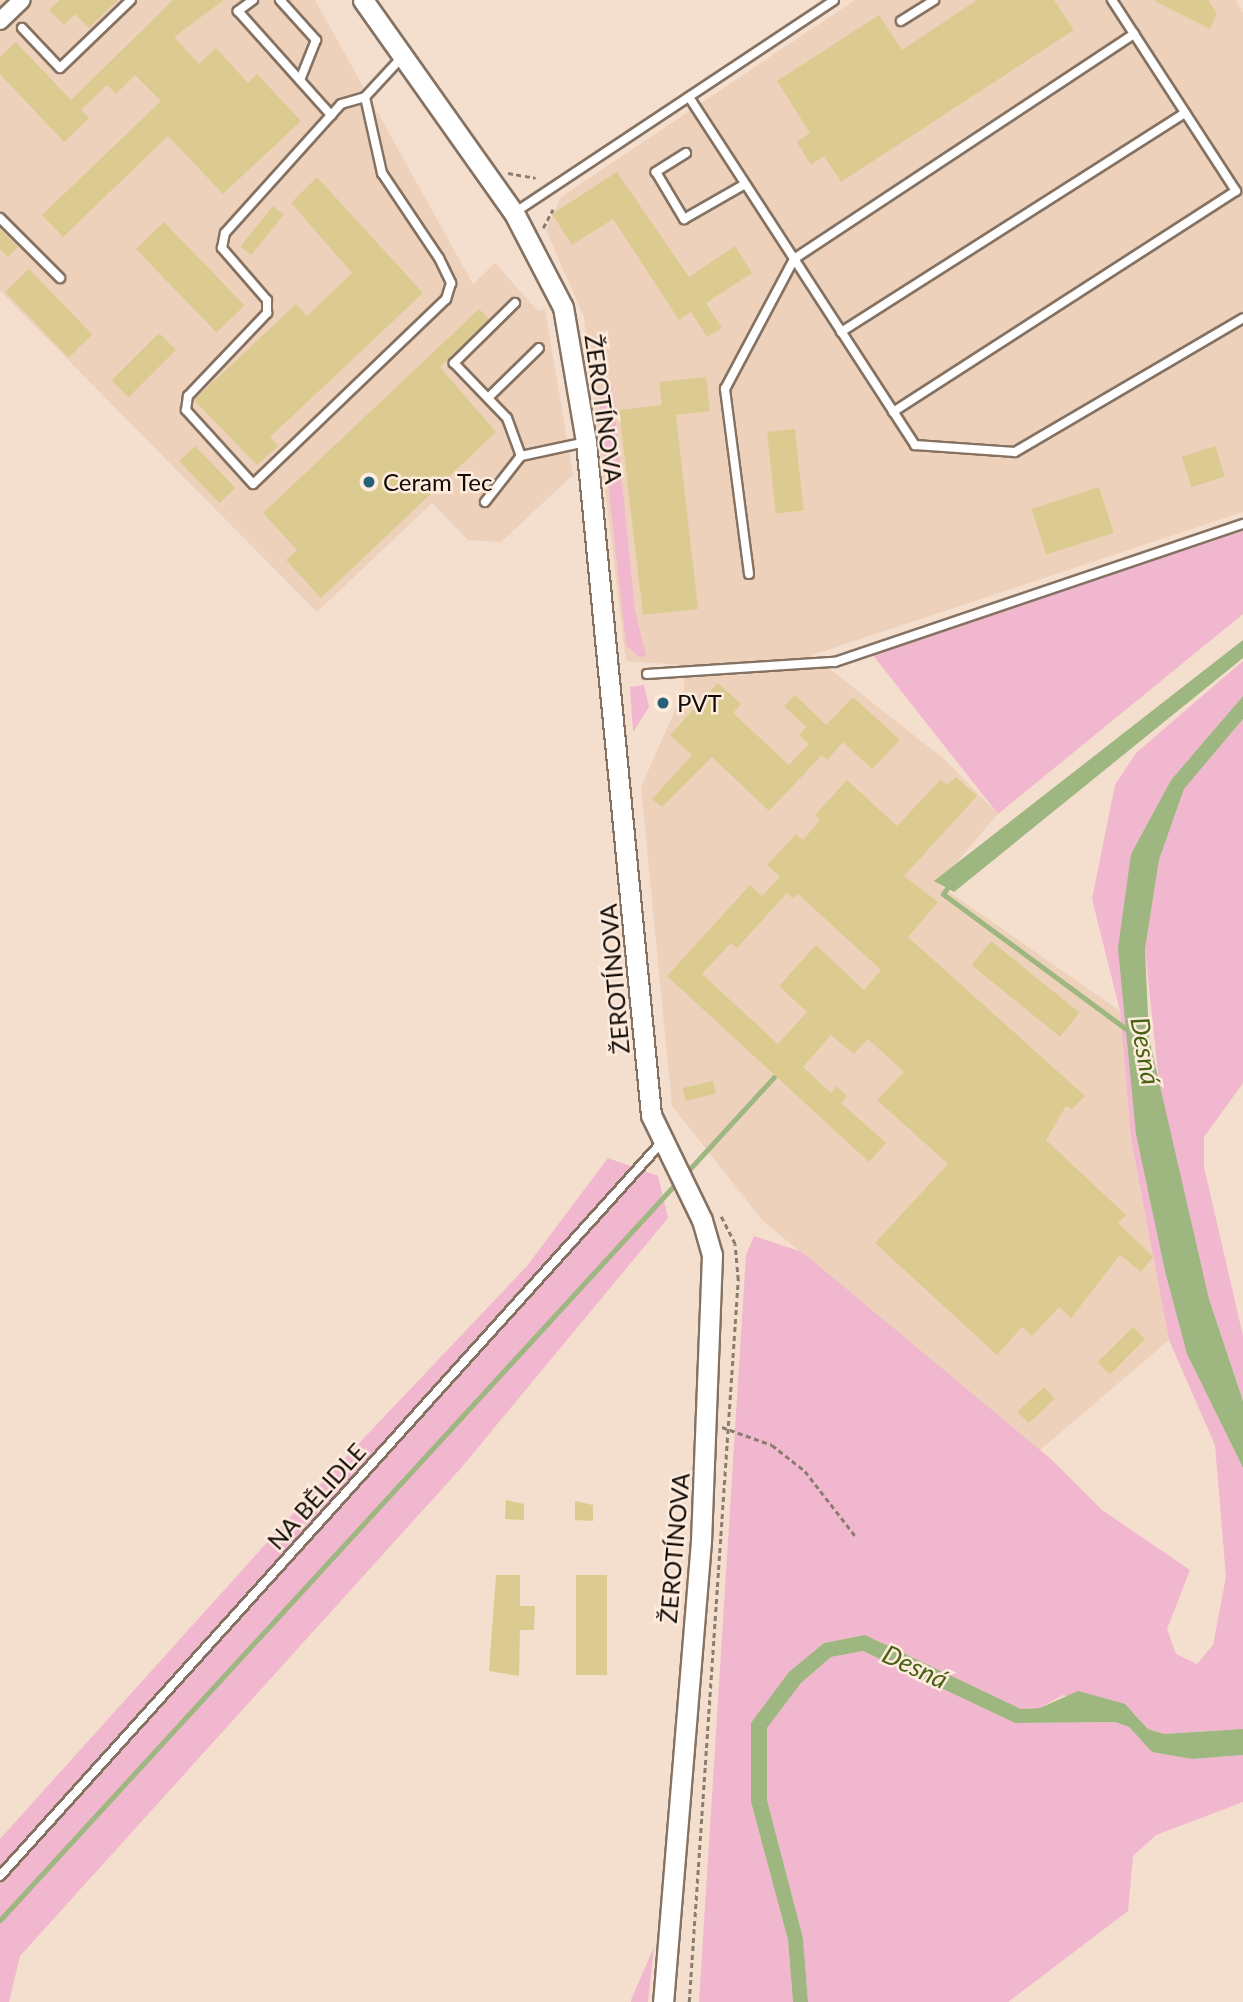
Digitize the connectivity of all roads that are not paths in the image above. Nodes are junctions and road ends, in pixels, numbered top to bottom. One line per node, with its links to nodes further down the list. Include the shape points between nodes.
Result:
1 (22, 0): 9 (street)
2 (131, 0): 11 (lane, via 60,68)
3 (253, 0): 14 (lane, via 238,11)
4 (280, 0): 14 (lane, via 316,40)
5 (363, 0): 13 (street, ŽEROTÍNOVA)
6 (834, 0): 16 (lane)
7 (934, 0): 10 (lane)
8 (1112, 0): 12 (lane)
9 (0, 21)
10 (901, 21)
11 (22, 29)
12 (1134, 34): 17 (lane); 23 (lane)
13 (403, 56): 15 (lane); 21 (street, ŽEROTÍNOVA)
14 (300, 80): 18 (lane)
15 (365, 97): 18 (lane); 18 (lane, via 382,173 451,283 446,299 253,484 190,421 188,396 261,326 267,313 267,299 222,248 225,233)
16 (689, 97): 20 (lane); 21 (lane)
17 (1185, 113): 27 (lane); 30 (lane, via 1236,191)
18 (331, 116)
19 (686, 153): 20 (lane, via 656,172 684,219)
20 (745, 184): 23 (lane)
21 (514, 213): 31 (street, ŽEROTÍNOVA, via 563,307)
22 (0, 219): 24 (lane)
23 (794, 259): 27 (lane); 35 (lane, via 725,389)
24 (60, 278)
25 (515, 303): 29 (lane, via 454,363)
26 (1243, 318): 30 (lane, via 1015,452 915,445)
27 (841, 332): 30 (lane)
28 (540, 348): 29 (lane)
29 (488, 398): 32 (lane, via 507,418)
30 (893, 412)
31 (586, 442): 32 (lane); 37 (street, ŽEROTÍNOVA, via 651,1115)
32 (521, 456): 33 (lane)
33 (485, 502)
34 (1243, 524): 36 (lane, via 835,662)
35 (749, 574)
36 (647, 674)
37 (662, 1142): 38 (lane, NA BĚLIDLE); 39 (street, ŽEROTÍNOVA, via 687,1186 712,1255 708,1424)
38 (0, 1876)
39 (663, 2002)

